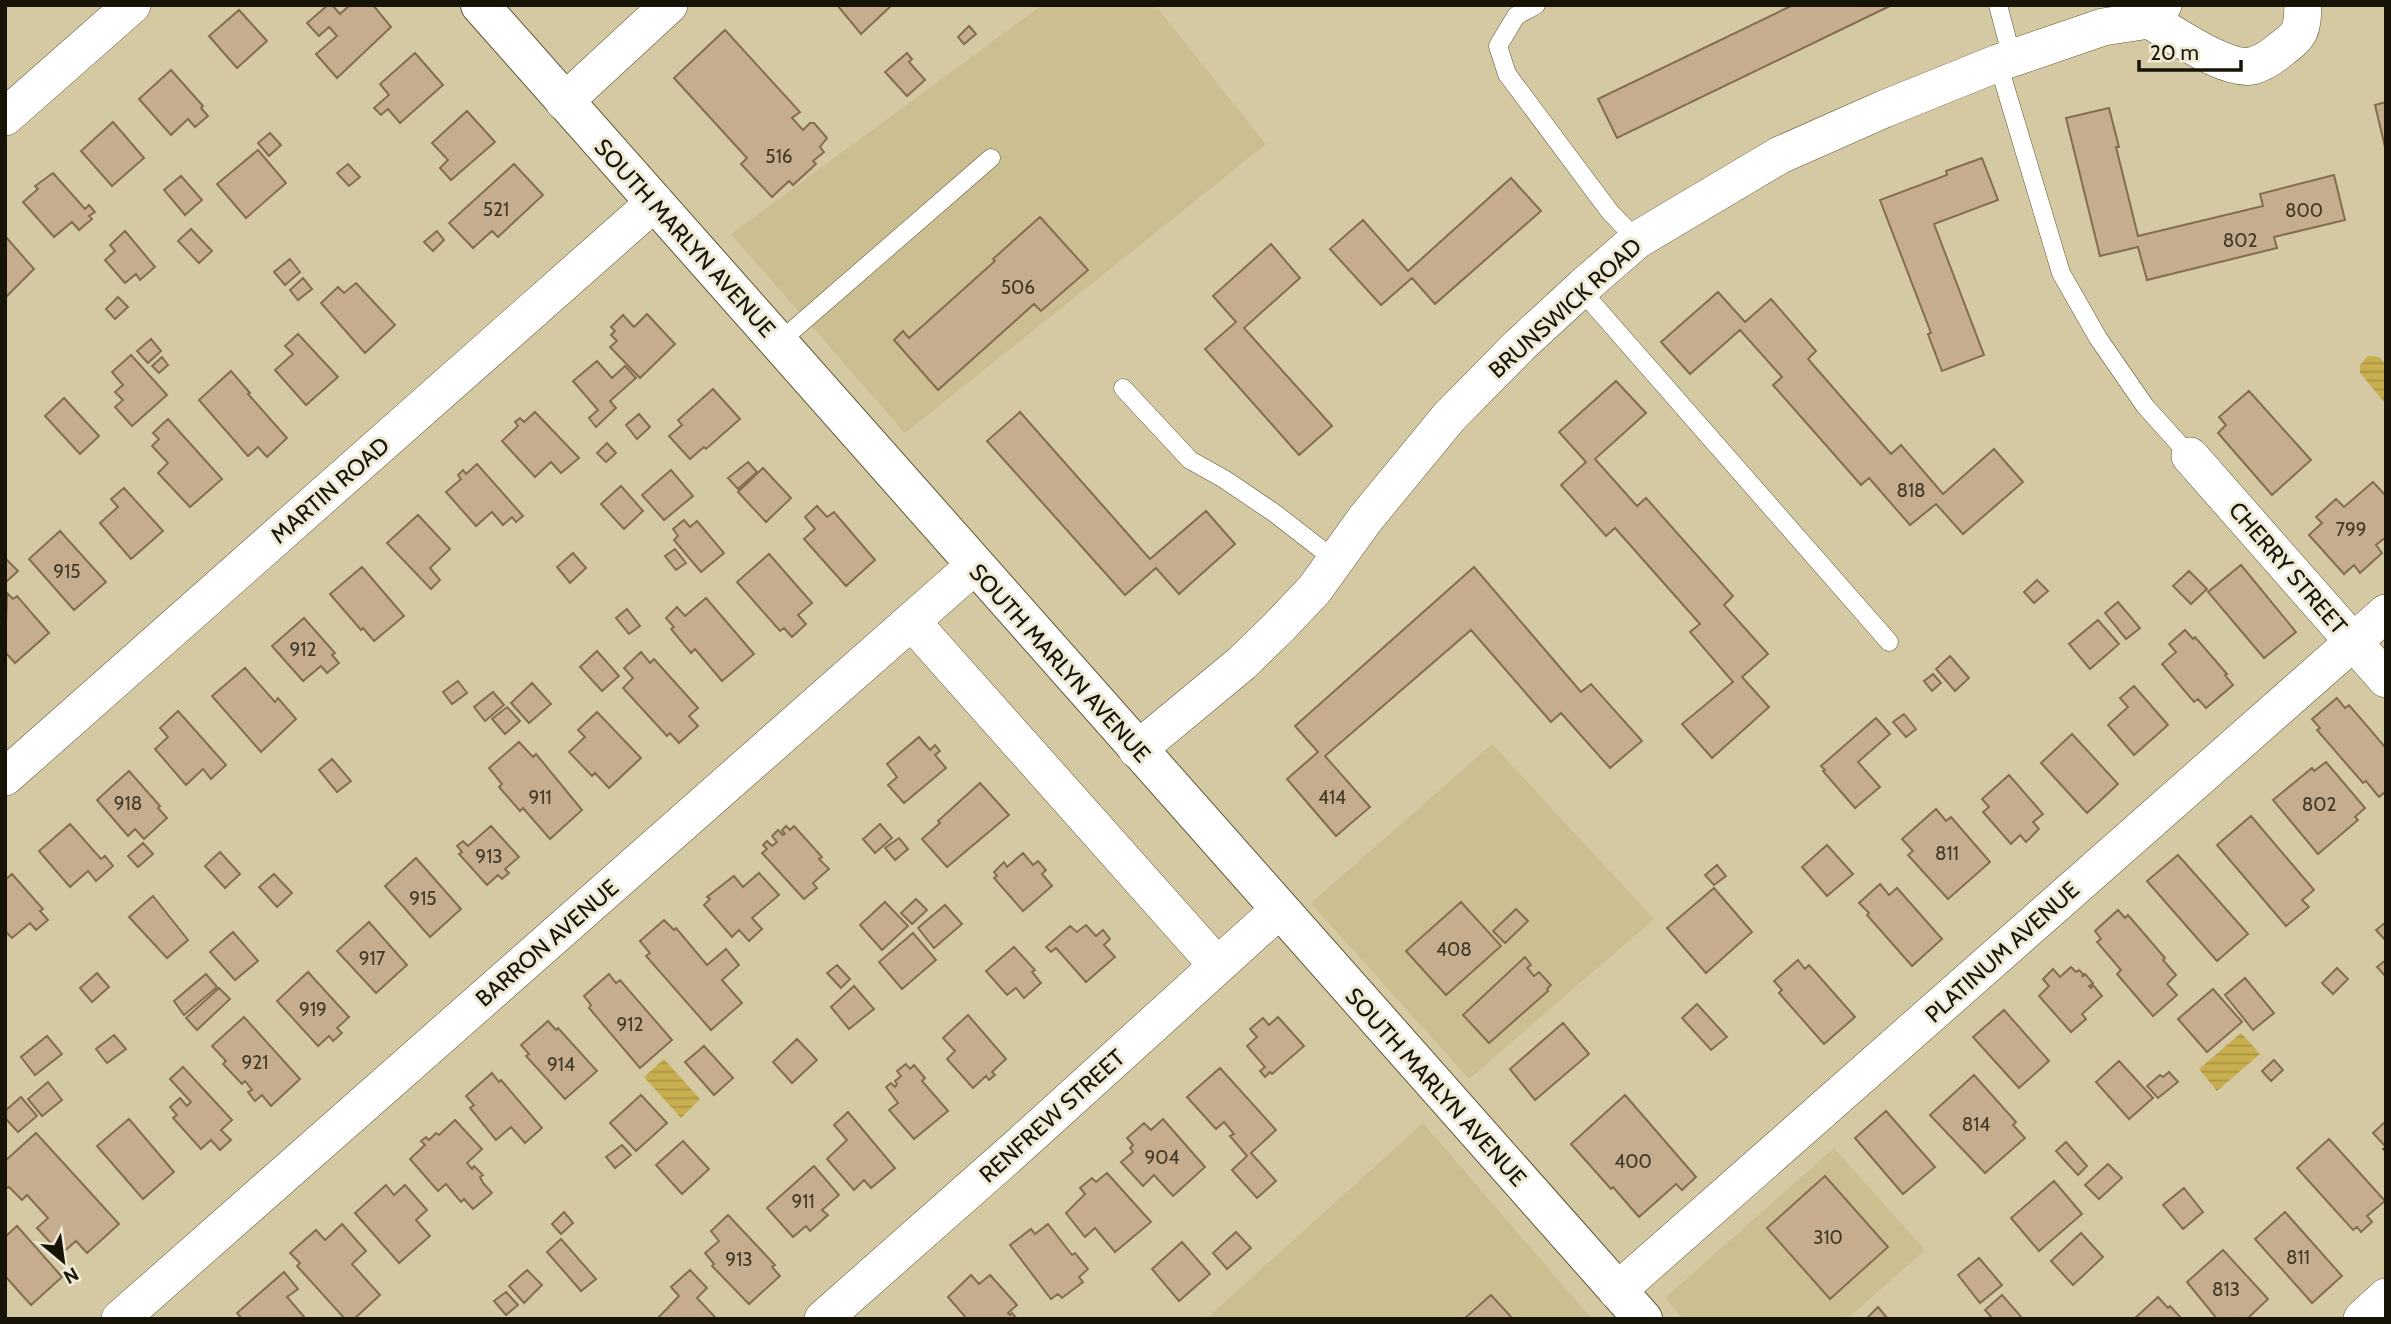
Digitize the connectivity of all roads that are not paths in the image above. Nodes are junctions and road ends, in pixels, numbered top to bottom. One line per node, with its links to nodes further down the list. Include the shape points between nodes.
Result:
1 (132, 5): 10 (street)
2 (480, 5): 9 (street, SOUTH MARLYN AVENUE)
3 (669, 5): 9 (street)
4 (1536, 5): 13 (lane, via 1516,16 1498,46 1507,74 1610,212)
5 (1998, 5): 8 (lane)
6 (2303, 5): 7 (street, BRUNSWICK ROAD, via 2298,36 2269,59 2250,66 2196,50)
7 (2156, 13): 8 (street, BRUNSWICK ROAD)
8 (2005, 60): 13 (street, BRUNSWICK ROAD, via 1780,155); 17 (lane, via 2061,273 2145,406)
9 (564, 102): 12 (street, SOUTH MARLYN AVENUE)
10 (5, 117)
11 (991, 158): 15 (lane)
12 (655, 202): 15 (street, SOUTH MARLYN AVENUE); 26 (street, MARTIN ROAD)
13 (1637, 240): 14 (street, BRUNSWICK ROAD)
14 (1580, 289): 18 (street, BRUNSWICK ROAD, via 1449,417); 22 (lane)
15 (778, 342): 19 (street, SOUTH MARLYN AVENUE)
16 (1123, 388): 18 (lane, via 1190,460 1273,512)
17 (2190, 456): 23 (street, CHERRY STREET)
18 (1335, 561): 25 (street, BRUNSWICK ROAD, via 1314,590 1242,663)
19 (974, 566): 21 (street, BARRON AVENUE); 25 (street, SOUTH MARLYN AVENUE)
20 (2386, 612): 23 (street, PLATINUM AVENUE)
21 (912, 622): 28 (street); 31 (street, BARRON AVENUE)
22 (1889, 642)
23 (2353, 642): 24 (street, CHERRY STREET); 30 (street, PLATINUM AVENUE)
24 (2386, 679)
25 (1137, 750): 27 (street, SOUTH MARLYN AVENUE)
26 (5, 777)
27 (1279, 910): 28 (street, RENFREW STREET); 30 (street, SOUTH MARLYN AVENUE)
28 (1216, 964): 32 (street, RENFREW STREET)
29 (2386, 1297): 33 (street)
30 (1632, 1310)
31 (120, 1319)
32 (823, 1319)
33 (2361, 1319)

